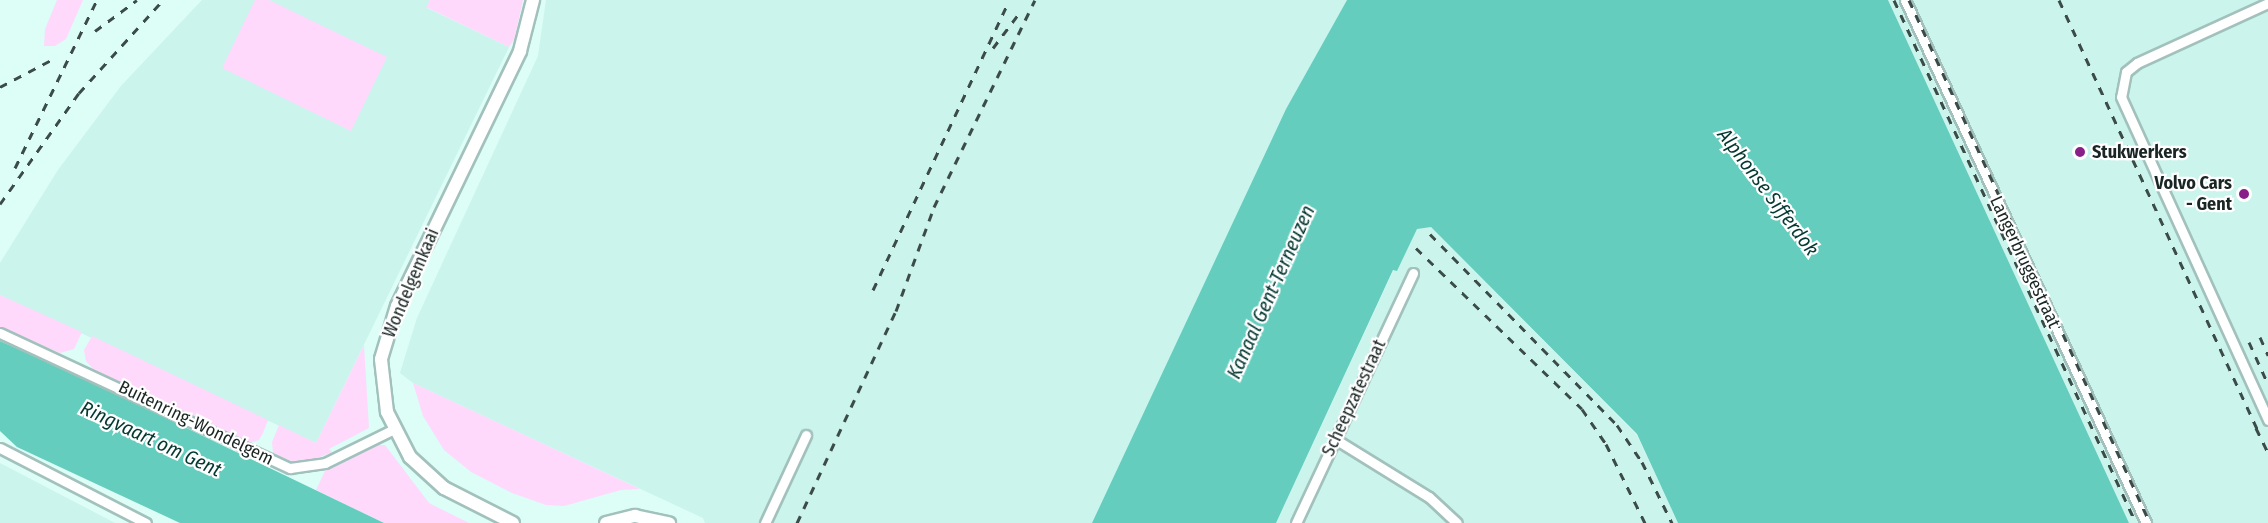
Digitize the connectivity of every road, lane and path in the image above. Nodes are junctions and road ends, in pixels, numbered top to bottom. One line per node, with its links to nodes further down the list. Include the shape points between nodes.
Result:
1 (533, 0): 7 (main road, Wondelgemkaai, via 520,51 389,325 381,377)
2 (1905, 0): 18 (street, Langerbruggestraat)
3 (2268, 3): 6 (street, via 2137,63 2126,72 2121,97)
4 (1413, 273): 9 (street, Scheepzatestraat)
5 (0, 333): 7 (street, Buitenring-Wondelgem, via 290,468 325,463)
6 (2268, 420)
7 (394, 429): 12 (main road, Wondelgemkaai, via 410,457 432,479)
8 (806, 435): 15 (street)
9 (1335, 439): 16 (street, Scheepzatestraat); 17 (street, via 1429,497)
10 (0, 448): 11 (street)
11 (146, 523)
12 (513, 523)
13 (606, 523): 14 (main road, via 635,516)
14 (669, 523)
15 (765, 523)
16 (1296, 523)
17 (1457, 523)
18 (2146, 523)

